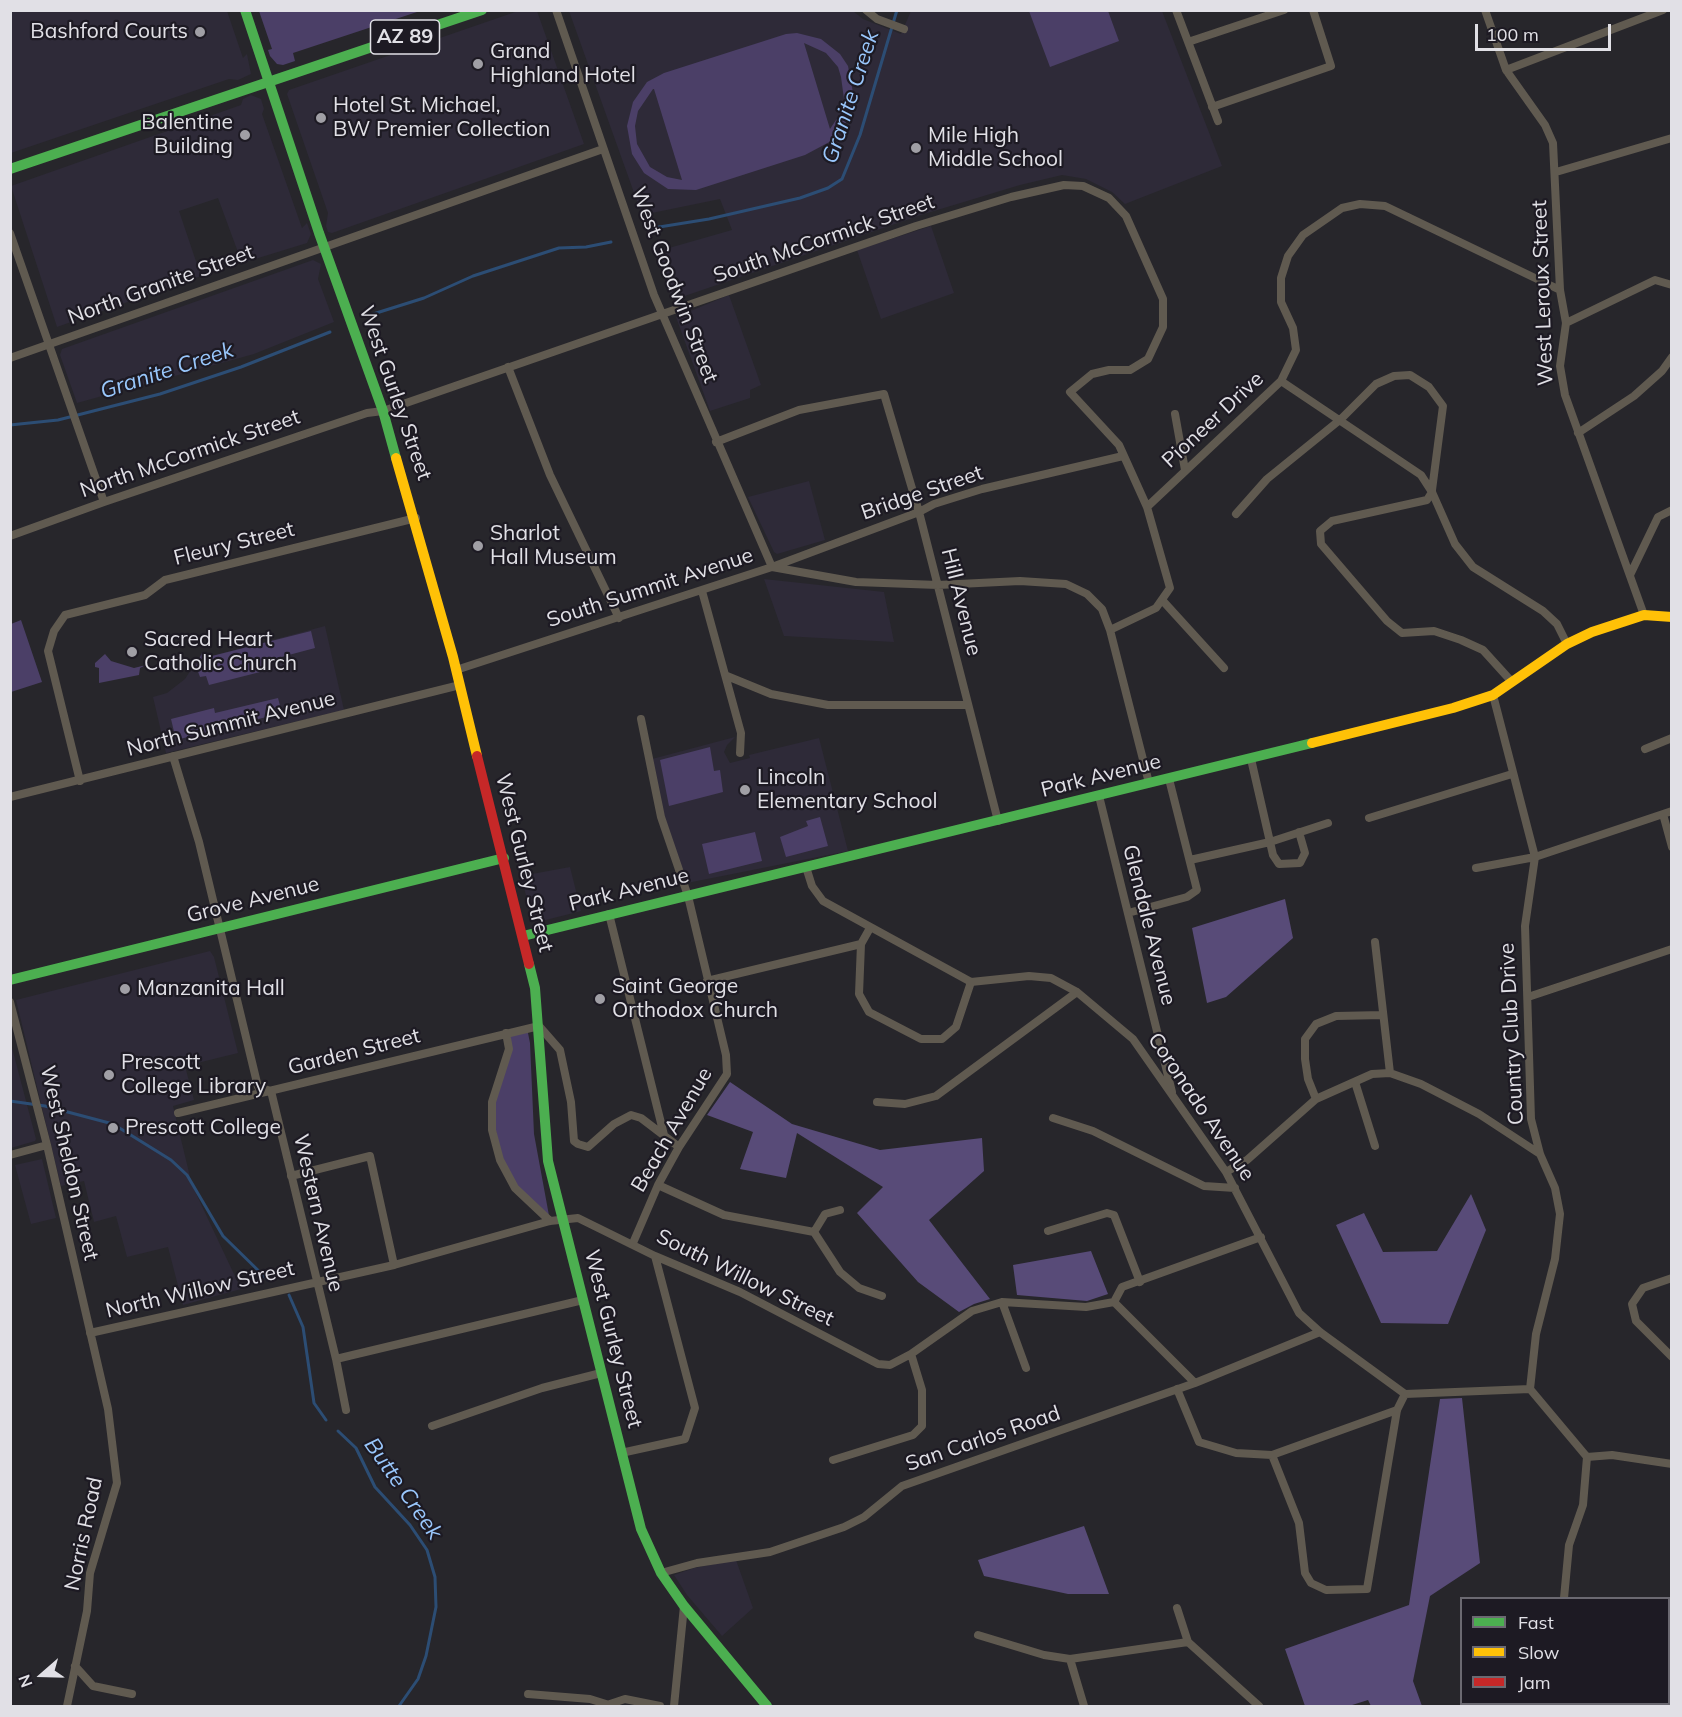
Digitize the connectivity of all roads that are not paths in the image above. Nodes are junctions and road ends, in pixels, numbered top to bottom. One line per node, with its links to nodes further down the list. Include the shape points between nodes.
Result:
1 (245, 10): 13 (main road, West Gurley Street)
2 (482, 10): 13 (main road, AZ 89)
3 (556, 10): 17 (street, West Goodwin Street)
4 (866, 10): 10 (street, via 877,19)
5 (1176, 10): 11 (street)
6 (1284, 10): 11 (street)
7 (1313, 10): 14 (street, via 1331,66)
8 (1485, 10): 12 (street, West Leroux Street)
9 (1663, 10): 12 (street)
10 (904, 29)
11 (1188, 42): 14 (street)
12 (1506, 70): 19 (street, West Leroux Street, via 1545,125 1553,143)
13 (267, 81): 18 (main road, AZ 89); 21 (main road, West Gurley Street)
14 (1212, 107): 15 (street)
15 (1218, 121)
16 (1671, 138): 19 (street)
17 (603, 148): 21 (street, North Granite Street); 24 (street, West Goodwin Street)
18 (10, 169)
19 (1556, 172): 23 (street, West Leroux Street)
20 (10, 232): 26 (street)
21 (324, 247): 26 (street, North Granite Street); 31 (main road, West Gurley Street)
22 (1671, 285): 25 (street, via 1655,280)
23 (1560, 290): 25 (street, West Leroux Street); 30 (street, Pioneer Drive, via 1385,206 1360,204 1342,208 1303,235 1288,256 1281,278 1281,302 1293,328 1296,350)
24 (662, 314): 29 (street, South McCormick Street); 35 (street, West Goodwin Street); 36 (street, South McCormick Street, via 948,216 1064,184 1083,186 1109,198 1126,216 1163,299 1162,327 1148,359 1130,370 1092,375 1070,392 1119,445)
25 (1566, 323): 34 (street, West Leroux Street, via 1560,366)
26 (48, 345): 28 (street, North Granite Street); 39 (street)
27 (1671, 357): 34 (street, via 1662,371 1634,396)
28 (10, 358)
29 (508, 367): 31 (street, South McCormick Street); 53 (street, via 550,475)
30 (1281, 381): 33 (street); 37 (street, Pioneer Drive)
31 (383, 411): 39 (street, North McCormick Street); 44 (main road, West Gurley Street)
32 (1175, 414): 37 (street)
33 (1341, 419): 38 (street, via 1421,475); 38 (street, via 1376,384 1395,376 1410,375 1429,387 1443,406); 43 (street, via 1267,479)
34 (1578, 433): 47 (street, West Leroux Street)
35 (716, 442): 42 (street, Hill Avenue, via 799,410 884,394); 46 (street, West Goodwin Street)
36 (1123, 456): 40 (street); 42 (street, Bridge Street, via 982,489)
37 (1185, 470): 40 (street, Pioneer Drive)
38 (1432, 492): 55 (street, via 1455,544 1473,567 1543,611 1557,624); 59 (street, via 1427,500 1332,521 1320,531 1320,544 1402,633 1434,631 1461,640 1483,651)
39 (104, 502): 45 (street, North McCormick Street)
40 (1146, 507): 50 (street, via 1170,588)
41 (1671, 510): 47 (street, via 1658,517)
42 (920, 512): 46 (street, Bridge Street); 48 (street, Hill Avenue)
43 (1236, 514)
44 (416, 518): 57 (main road, West Gurley Street); 71 (street, Fleury Street, via 165,580 145,595 65,615 54,631 48,651)
45 (10, 536)
46 (772, 567): 48 (street, South Summit Avenue, via 856,582); 49 (street, South Summit Avenue)
47 (1629, 575): 51 (street, West Leroux Street)
48 (938, 585): 54 (street, South Summit Avenue, via 1066,584 1088,594 1101,609); 62 (street, Hill Avenue)
49 (702, 591): 53 (street, South Summit Avenue); 58 (street)
50 (1163, 601): 54 (street); 56 (street)
51 (1644, 615): 52 (main road, Park Avenue); 55 (main road, Park Avenue)
52 (1671, 617)
53 (618, 618): 57 (street, South Summit Avenue)
54 (1110, 630): 72 (street)
55 (1567, 644): 59 (main road, Park Avenue)
56 (1224, 668)
57 (456, 670): 60 (main road, West Gurley Street)
58 (727, 676): 62 (street, via 771,694 828,705); 66 (street, via 741,733)
59 (1512, 682): 61 (main road, Park Avenue)
60 (460, 685): 67 (street, North Summit Avenue); 83 (main road, West Gurley Street)
61 (1492, 695): 68 (main road, Park Avenue); 69 (street, Country Club Drive)
62 (968, 705): 77 (street, Hill Avenue)
63 (641, 719): 87 (street, Beach Avenue, via 661,817)
64 (1671, 738): 65 (street)
65 (1645, 749)
66 (740, 753)
67 (173, 756): 71 (street, North Summit Avenue); 90 (street, Western Avenue)
68 (1251, 759): 70 (main road, Park Avenue); 80 (street)
69 (1512, 774): 76 (street); 82 (street, Country Club Drive)
70 (1170, 779): 72 (main road, Park Avenue); 84 (street)
71 (81, 781): 74 (street, North Summit Avenue)
72 (1149, 783): 73 (main road, Park Avenue)
73 (1099, 796): 77 (main road, Park Avenue); 88 (street, Glendale Avenue)
74 (10, 797)
75 (1667, 812): 81 (street); 82 (street)
76 (1369, 818)
77 (998, 821): 85 (main road, Park Avenue)
78 (1328, 823): 79 (street)
79 (1299, 832): 80 (street); 80 (street, via 1305,853 1300,863 1279,864)
80 (1270, 842): 84 (street)
81 (1671, 847)
82 (1535, 857): 86 (street); 100 (street, Country Club Drive, via 1525,926)
83 (504, 858): 90 (main road, Grove Avenue); 92 (main road, West Gurley Street)
84 (1190, 860): 88 (street, via 1197,890 1187,897)
85 (806, 867): 87 (main road, Park Avenue); 91 (street, via 812,886 824,901)
86 (1476, 868)
87 (688, 896): 89 (main road, Park Avenue); 97 (street, Beach Avenue)
88 (1128, 913): 108 (street, Glendale Avenue)
89 (609, 914): 92 (main road, Park Avenue); 113 (street)
90 (219, 928): 96 (main road, Grove Avenue); 107 (street, Western Avenue, via 258,1087)
91 (870, 928): 94 (street); 98 (street)
92 (523, 936): 103 (main road, West Gurley Street)
93 (1375, 942): 102 (street)
94 (861, 944): 97 (street); 98 (street, via 859,994 869,1012 921,1039 942,1039 956,1027)
95 (1671, 949): 100 (street)
96 (10, 980)
97 (707, 981): 115 (street, Beach Avenue, via 726,1055 727,1074)
98 (971, 982): 99 (street, Coronado Avenue, via 1029,976 1051,978)
99 (1077, 992): 108 (street, Coronado Avenue, via 1133,1038); 110 (street, via 936,1096 904,1104)
100 (1528, 997): 117 (street, Country Club Drive, via 1531,1119)
101 (10, 1002): 114 (street, West Sheldon Street)
102 (1383, 1015): 105 (street); 109 (street, via 1336,1016 1316,1024 1305,1039 1308,1079)
103 (539, 1026): 104 (street, Garden Street); 113 (street, via 560,1050 574,1141 588,1147 631,1115); 124 (main road, West Gurley Street, via 548,1161)
104 (506, 1033): 107 (street, Garden Street); 125 (street, via 509,1050 492,1102 492,1130 500,1160 515,1188)
105 (1390, 1073): 106 (street, via 1371,1074); 117 (street, via 1479,1114)
106 (1354, 1082): 109 (street); 116 (street)
107 (271, 1091): 111 (street, Garden Street); 120 (street, Western Avenue)
108 (1174, 1097): 119 (street, Coronado Avenue)
109 (1316, 1099): 119 (street, via 1247,1160)
110 (877, 1102)
111 (178, 1113)
112 (1053, 1118): 122 (street, via 1093,1131 1204,1186)
113 (664, 1135): 115 (street)
114 (47, 1145): 118 (street); 140 (street, West Sheldon Street)
115 (679, 1146): 121 (street, Beach Avenue)
116 (1375, 1146)
117 (1540, 1154): 148 (street, Country Club Drive, via 1555,1188 1560,1214 1555,1259 1536,1334)
118 (10, 1155)
119 (1226, 1172): 122 (street, Coronado Avenue)
120 (291, 1176): 131 (street, via 370,1156); 133 (street, Western Avenue)
121 (658, 1185): 127 (street, via 724,1215); 129 (street, Beach Avenue)
122 (1235, 1188): 128 (street, Coronado Avenue)
123 (840, 1210): 127 (street, via 825,1214)
124 (563, 1219): 125 (street, North Willow Street); 129 (street, South Willow Street, via 578,1218); 136 (main road, West Gurley Street)
125 (550, 1221): 131 (street, North Willow Street)
126 (1048, 1231): 134 (street, via 1114,1215)
127 (814, 1232): 135 (street, via 840,1272 859,1288)
128 (1261, 1237): 134 (street); 139 (street, Coronado Avenue, via 1299,1313)
129 (633, 1243): 130 (street, South Willow Street)
130 (655, 1256): 141 (street, South Willow Street, via 740,1292 878,1364 890,1365); 153 (street, via 695,1408 685,1439)
131 (394, 1265): 133 (street, North Willow Street)
132 (1671, 1278): 142 (street, via 1643,1288 1632,1304 1636,1321)
133 (316, 1282): 140 (street, North Willow Street); 143 (street, Western Avenue)
134 (1140, 1282): 138 (street, via 1122,1287)
135 (882, 1296)
136 (583, 1300): 143 (street); 145 (main road, West Gurley Street)
137 (1002, 1302): 138 (street, via 1086,1307); 141 (street, South Willow Street, via 972,1311); 144 (street)
138 (1114, 1302): 146 (street)
139 (1320, 1332): 146 (street, San Carlos Road); 149 (street, Coronado Avenue)
140 (90, 1333): 165 (street, Norris Road, via 112,1432 117,1483 90,1573 87,1611)
141 (911, 1354): 156 (street, via 922,1390 921,1426 913,1435)
142 (1671, 1357)
143 (336, 1359): 150 (street, Western Avenue)
144 (1026, 1368)
145 (602, 1373): 152 (street, via 542,1388); 153 (main road, West Gurley Street)
146 (1195, 1383): 147 (street, San Carlos Road)
147 (1177, 1389): 154 (street, via 1199,1442 1236,1453); 158 (street, San Carlos Road, via 902,1486 864,1517 844,1527 770,1552 697,1563)
148 (1530, 1389): 149 (street); 155 (street)
149 (1405, 1394): 151 (street)
150 (346, 1410)
151 (1397, 1410): 154 (street); 154 (street, via 1367,1589 1326,1590 1311,1583 1305,1573 1299,1523)
152 (432, 1426)
153 (621, 1454): 158 (main road, West Gurley Street, via 641,1529)
154 (1272, 1455)
155 (1587, 1457): 157 (street, via 1612,1455); 159 (street, via 1583,1505 1569,1545)
156 (832, 1460)
157 (1671, 1464)
158 (661, 1573): 160 (main road, West Gurley Street)
159 (1564, 1597)
160 (684, 1606): 171 (street); 172 (main road, West Gurley Street)
161 (1177, 1608): 163 (street)
162 (978, 1635): 164 (street)
163 (1188, 1642): 164 (street); 174 (street)
164 (1070, 1659): 173 (street)
165 (75, 1666): 166 (street, via 93,1686); 169 (street, Norris Road)
166 (132, 1694)
167 (528, 1694): 168 (street, via 590,1699)
168 (605, 1705): 170 (street, via 625,1700)
169 (67, 1707)
170 (660, 1707)
171 (674, 1707)
172 (767, 1707)
173 (1084, 1707)
174 (1259, 1707)

